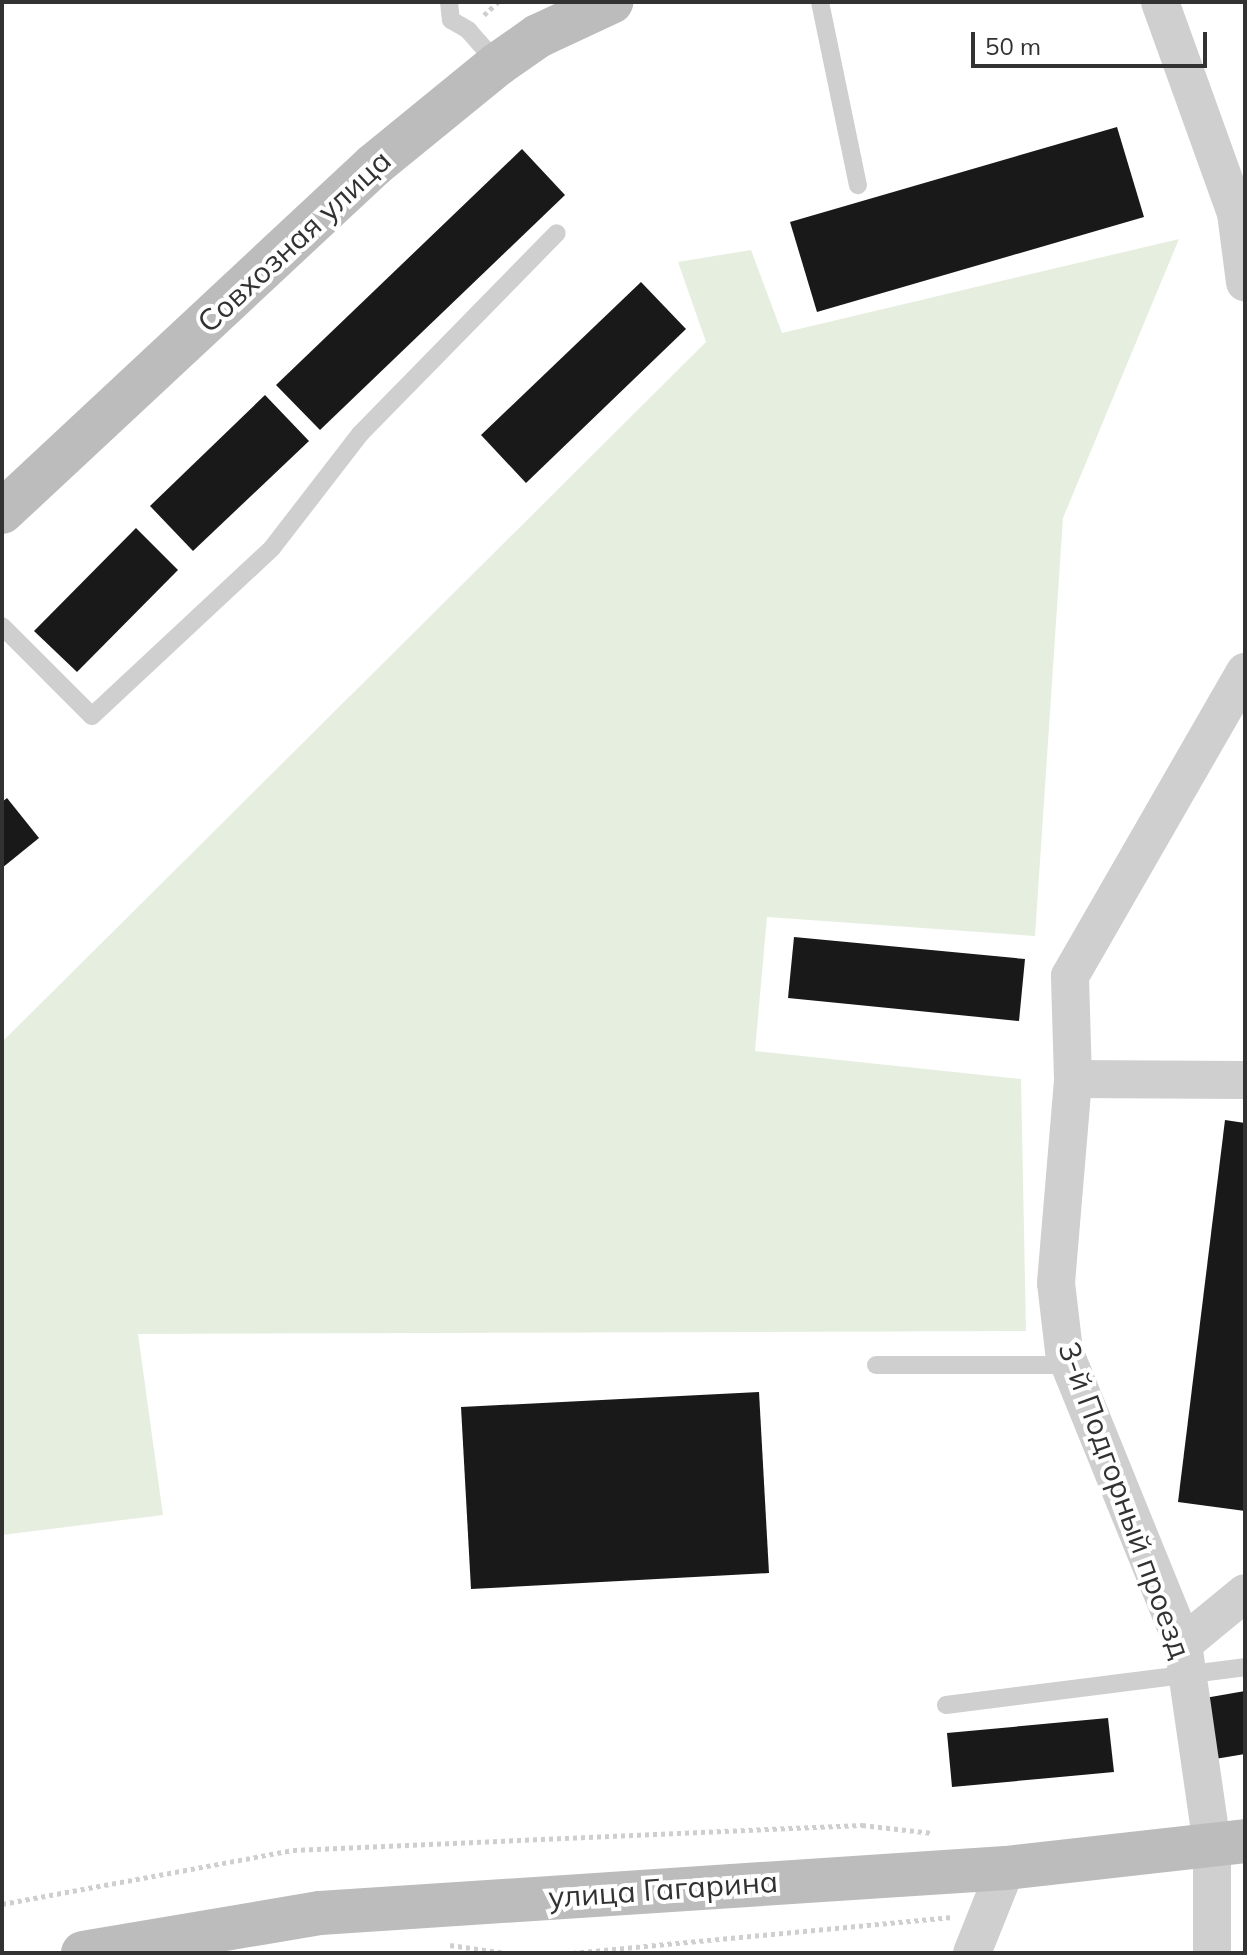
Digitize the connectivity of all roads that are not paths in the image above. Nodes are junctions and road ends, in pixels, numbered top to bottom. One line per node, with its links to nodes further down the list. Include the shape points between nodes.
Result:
1 (449, 2): 5 (lane, via 451,20 468,30)
2 (611, 2): 5 (main road, Совхозная улица, via 538,36)
3 (820, 2): 6 (lane)
4 (1160, 2): 8 (street, via 1236,213)
5 (498, 64): 9 (main road, Совхозная улица, via 374,165)
6 (858, 185)
7 (557, 233): 10 (lane, via 360,434 272,548 92,716)
8 (1245, 282)
9 (2, 512)
10 (2, 626)
11 (1245, 672): 12 (street, 3-й Подгорный проезд, via 1070,976)
12 (1073, 1079): 13 (street); 15 (street, 3-й Подгорный проезд, via 1056,1283)
13 (1245, 1080)
14 (876, 1365): 15 (lane)
15 (1070, 1365): 17 (street, 3-й Подгорный проезд)
16 (1245, 1593): 17 (street)
17 (1186, 1660): 18 (lane); 19 (lane); 20 (street, 3-й Подгорный проезд)
18 (1245, 1667)
19 (946, 1705)
20 (1228, 1843): 21 (main road, улица Гагарина); 24 (street, 3-й Подгорный проезд)
21 (1006, 1868): 22 (main road, улица Гагарина, via 320,1913); 23 (street)
22 (83, 1953)
23 (972, 1953)
24 (1212, 1953)

